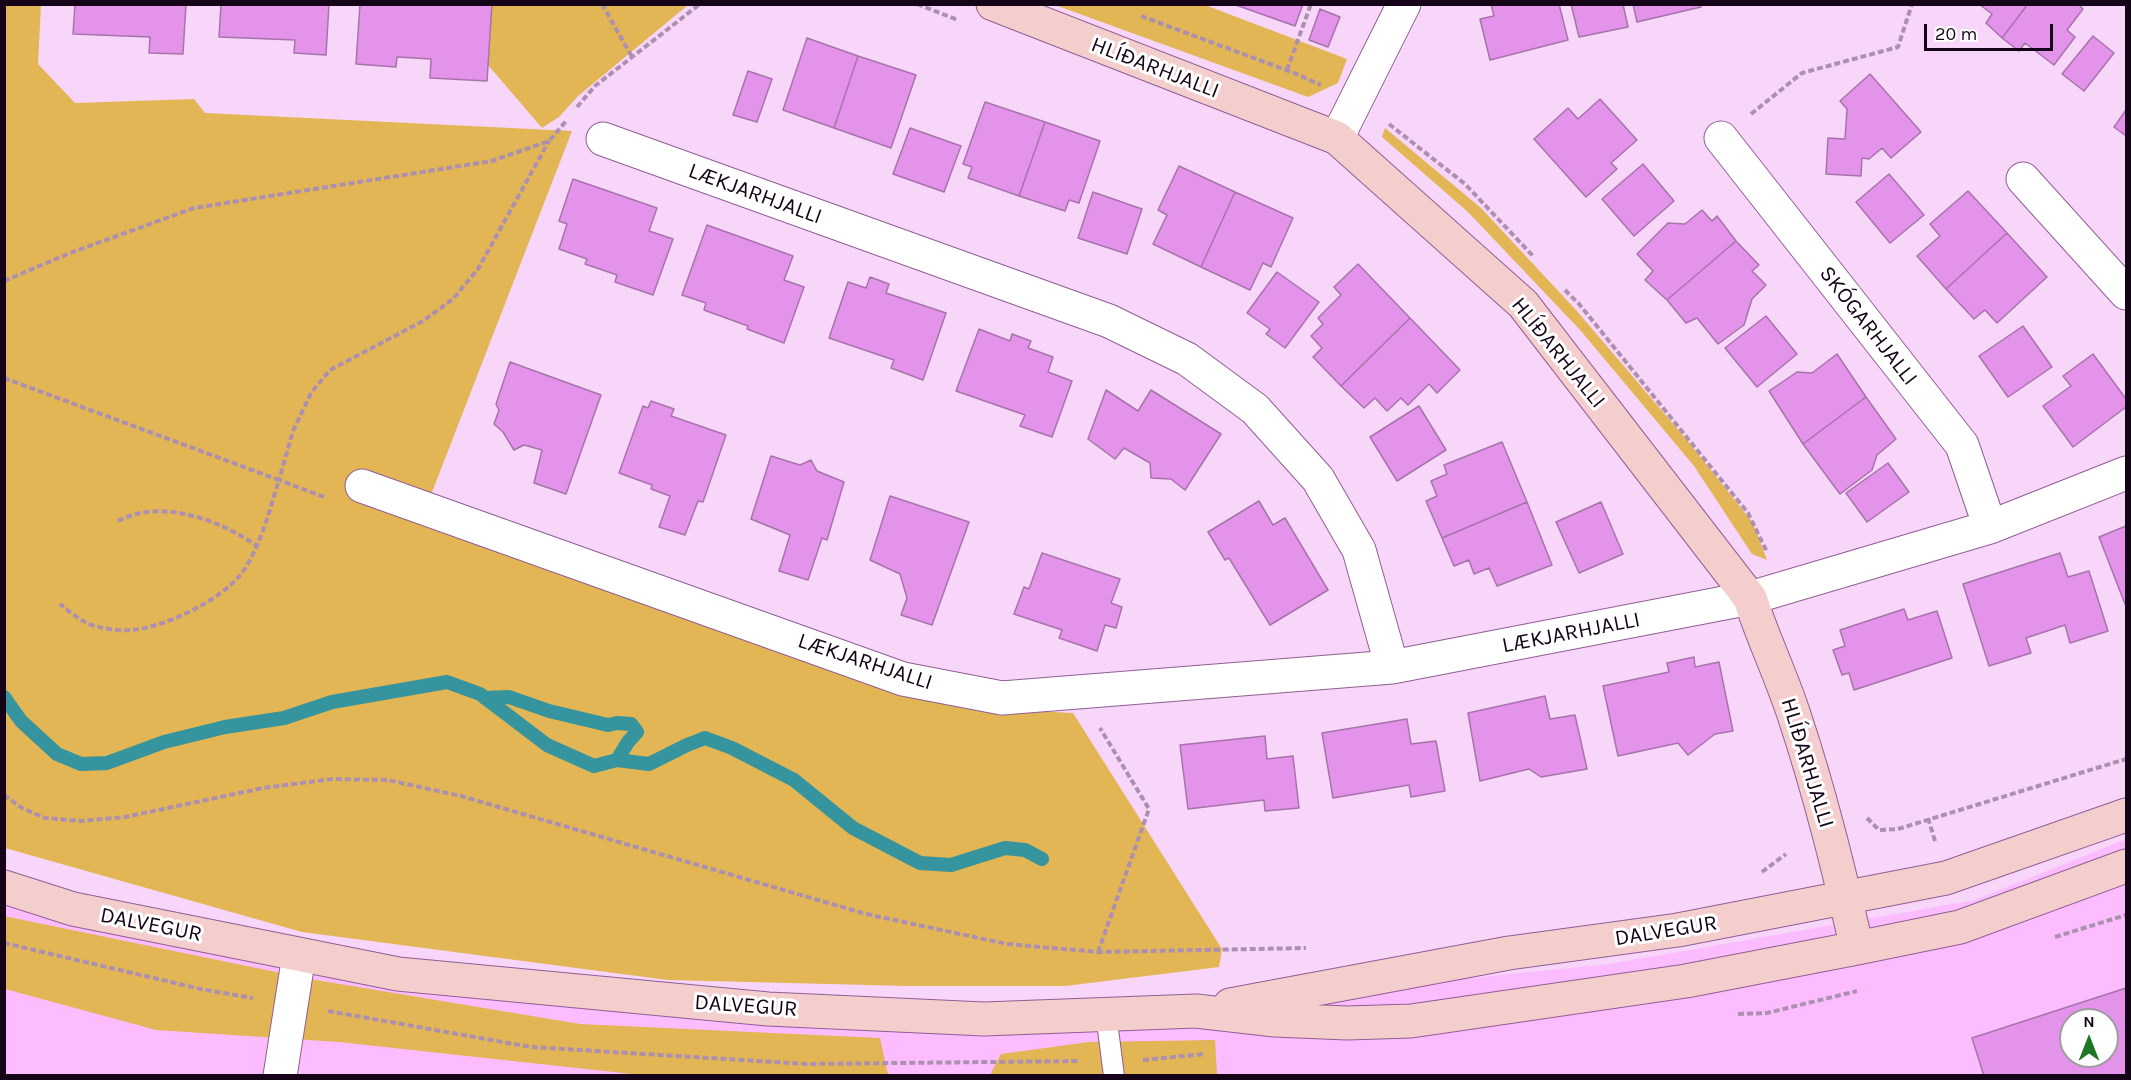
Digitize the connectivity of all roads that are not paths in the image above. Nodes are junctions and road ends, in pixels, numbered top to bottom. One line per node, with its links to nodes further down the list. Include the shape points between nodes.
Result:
1 (993, 4): 3 (street, HLÍÐARHJALLI)
2 (1404, 4): 3 (street)
3 (1337, 138): 11 (street, HLÍÐARHJALLI, via 1523,304)
4 (1721, 138): 10 (street, SKÓGARHJALLI, via 1962,445)
5 (603, 139): 12 (street, LÆKJARHJALLI, via 1109,321 1187,360 1255,409 1318,479 1359,550)
6 (2023, 179): 7 (street)
7 (2127, 293)
8 (2127, 473): 10 (street)
9 (362, 486): 12 (street, LÆKJARHJALLI, via 903,679 1002,698)
10 (1990, 527): 11 (street)
11 (1750, 598): 12 (street, LÆKJARHJALLI); 16 (street, HLÍÐARHJALLI, via 1795,717)
12 (1392, 667)
13 (2127, 815): 16 (street, DALVEGUR, via 1946,878)
14 (2127, 866): 17 (street, DALVEGUR, via 1960,927)
15 (4, 887): 18 (street, DALVEGUR, via 73,909)
16 (1845, 899): 17 (street, HLÍÐARHJALLI); 19 (street, DALVEGUR, via 1678,930 1509,953)
17 (1857, 948): 19 (street, DALVEGUR, via 1686,981 1411,1021 1286,1021)
18 (299, 955): 20 (street, DALVEGUR, via 398,974 768,1009 984,1019); 21 (street)
19 (1196, 1011): 20 (street, DALVEGUR)
20 (1106, 1014): 22 (lane)
21 (280, 1076)
22 (1114, 1076)

